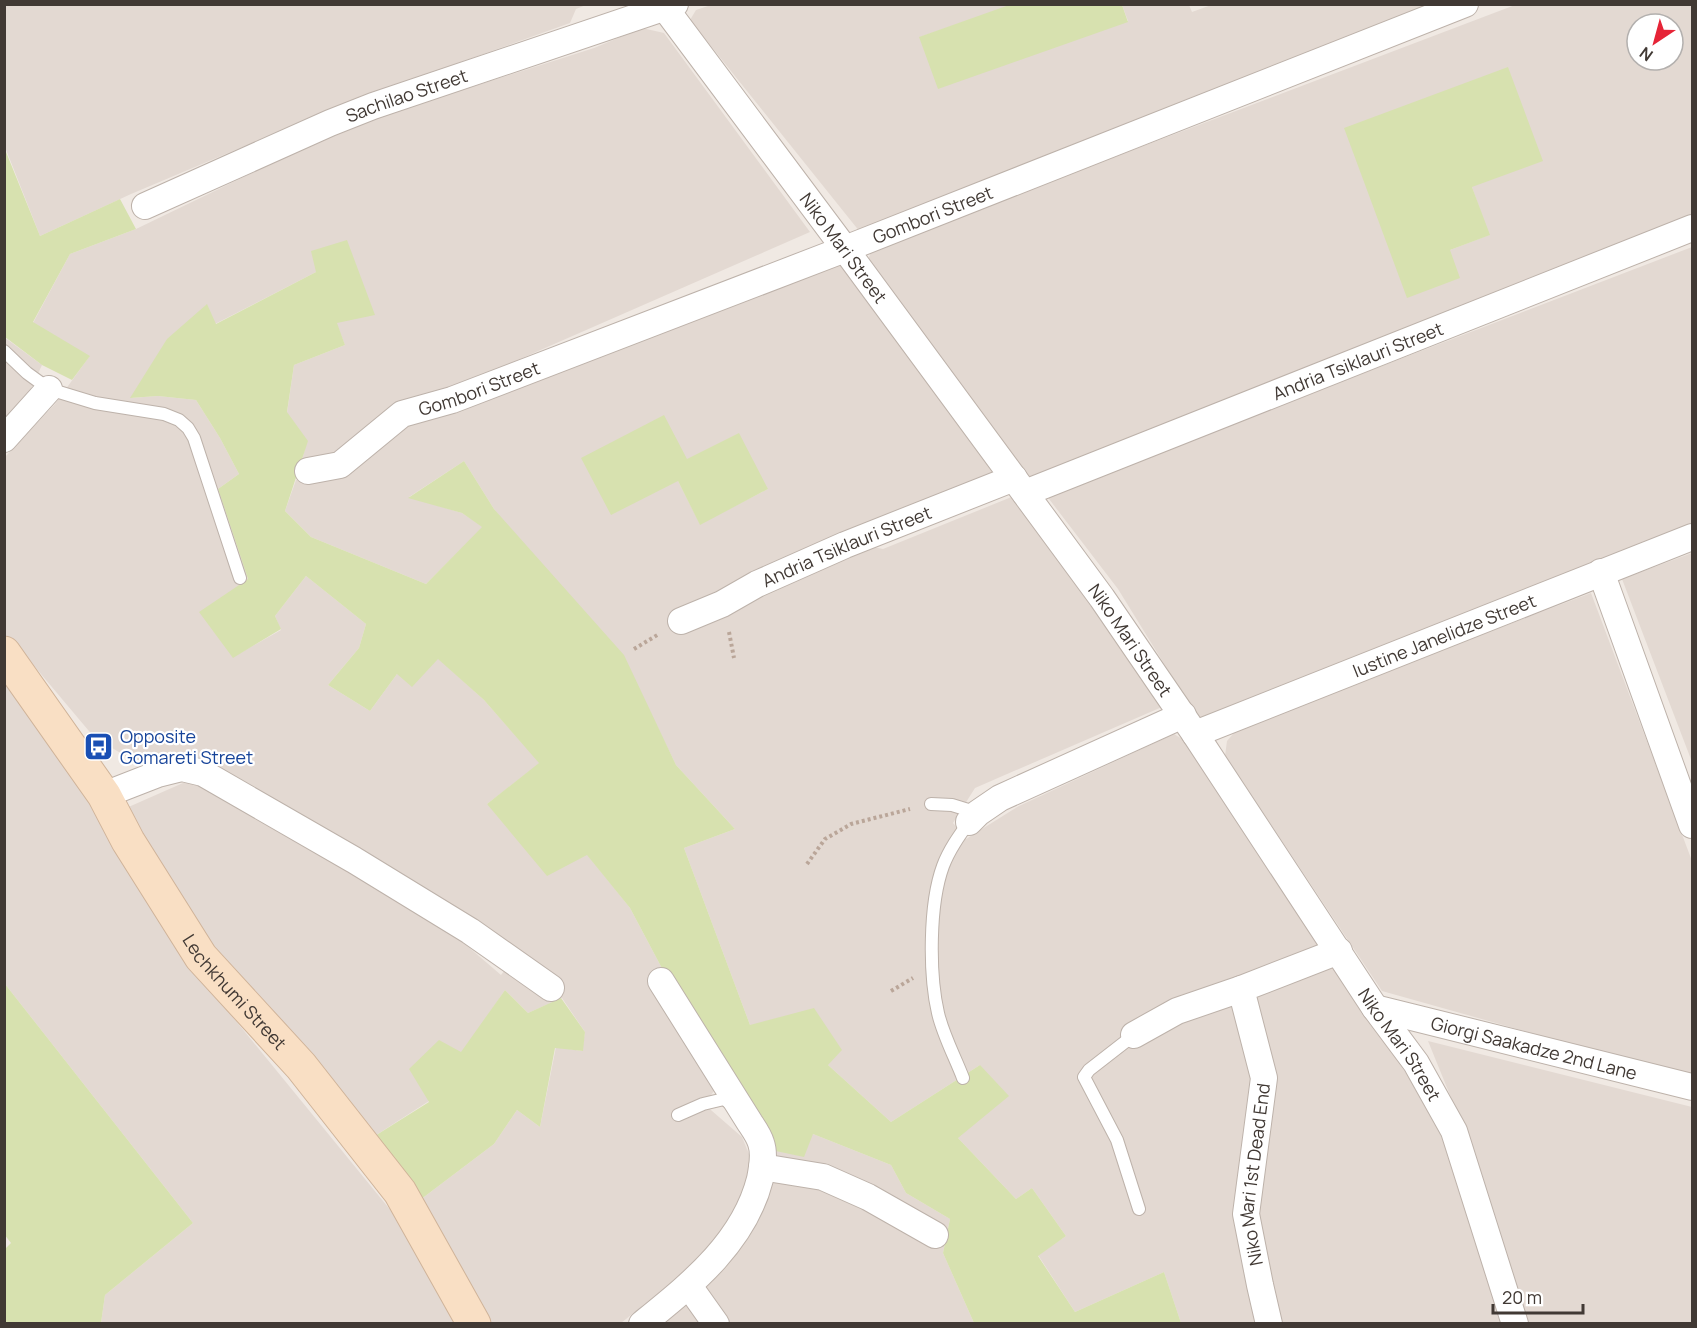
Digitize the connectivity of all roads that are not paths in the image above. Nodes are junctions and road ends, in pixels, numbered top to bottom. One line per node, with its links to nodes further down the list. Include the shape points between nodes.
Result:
1 (1465, 4): 5 (street, Gombori Street)
2 (667, 6): 3 (street, Sachilao Street, via 373,106); 5 (street, Niko Mari Street)
3 (145, 206)
4 (1692, 228): 10 (street, Andria Tsiklauri Street)
5 (845, 249): 9 (street, Gombori Street, via 452,400 402,414 340,465); 10 (street, Niko Mari Street)
6 (4, 351): 7 (lane)
7 (49, 389): 8 (street); 13 (lane, via 95,403 164,414 188,428)
8 (4, 439)
9 (308, 471)
10 (1019, 486): 14 (street, Andria Tsiklauri Street, via 846,545); 16 (street, Niko Mari Street)
11 (1692, 537): 12 (street, Iustine Janelidze Street)
12 (1601, 572): 16 (street, Iustine Janelidze Street); 20 (street)
13 (240, 578)
14 (681, 621)
15 (4, 653): 17 (street, Lechkhumi Street)
16 (1189, 724): 19 (street, Iustine Janelidze Street, via 1000,798); 21 (street, Niko Mari Street)
17 (104, 795): 23 (street, via 182,768 203,773 374,872); 35 (street, Lechkhumi Street, via 128,841 201,957 301,1066 399,1192)
18 (931, 804): 19 (lane, via 952,805)
19 (974, 818): 27 (lane, via 955,842 943,867 935,905 932,967 938,1014)
20 (1692, 825)
21 (1339, 951): 24 (street); 25 (street, Niko Mari Street)
22 (661, 981): 29 (street)
23 (551, 988)
24 (1241, 988): 26 (street, via 1177,1011); 38 (street, Niko Mari 1st Dead End, via 1264,1078 1246,1214)
25 (1376, 1008): 28 (street, Giorgi Saakadze 2nd Lane); 39 (street, Niko Mari Street, via 1416,1063 1454,1131)
26 (1134, 1035): 32 (lane, via 1084,1077 1117,1140)
27 (963, 1078)
28 (1692, 1087)
29 (744, 1112): 30 (lane, via 724,1099); 31 (street, via 762,1144)
30 (678, 1115)
31 (762, 1167): 33 (street, via 823,1177); 34 (street, via 756,1195 737,1231)
32 (1139, 1209)
33 (935, 1235)
34 (689, 1286): 36 (street); 37 (street)
35 (474, 1323)
36 (642, 1323)
37 (716, 1323)
38 (1269, 1323)
39 (1515, 1323)

